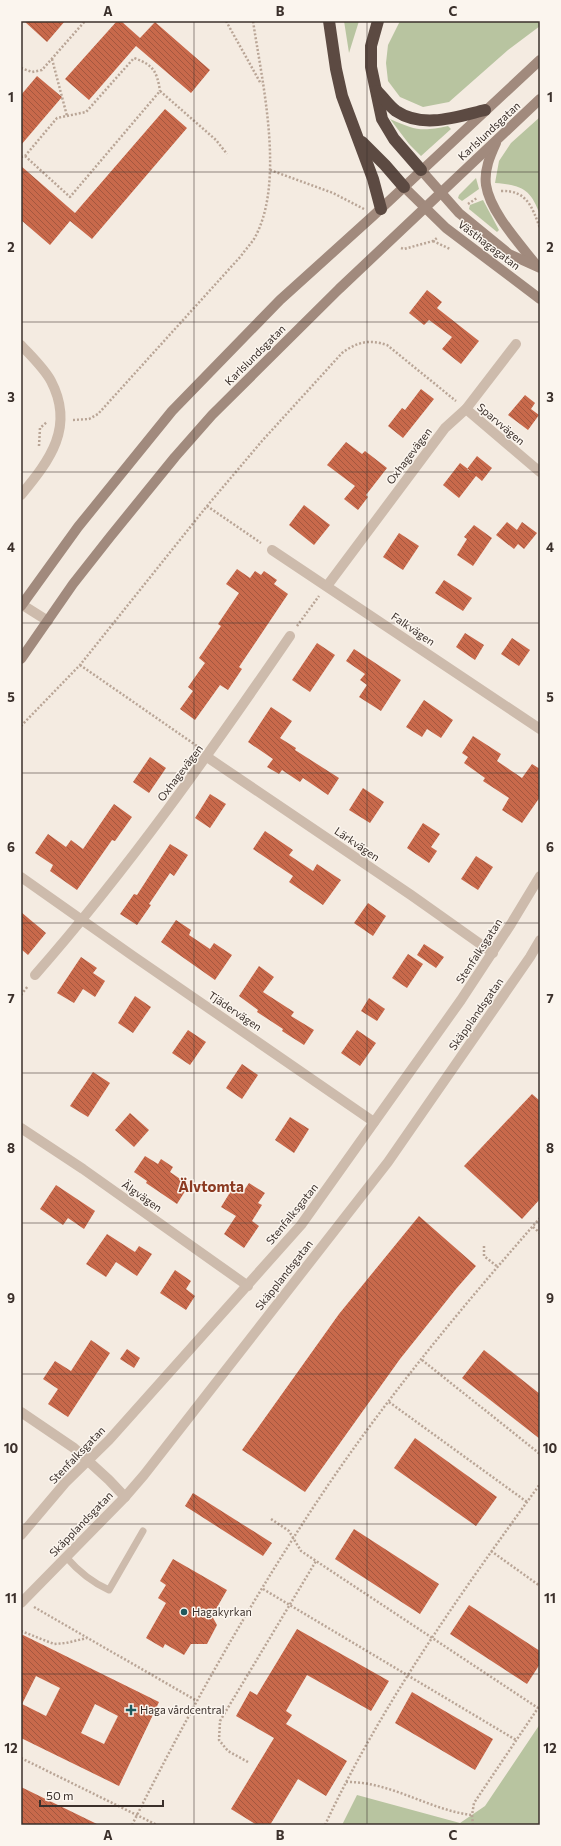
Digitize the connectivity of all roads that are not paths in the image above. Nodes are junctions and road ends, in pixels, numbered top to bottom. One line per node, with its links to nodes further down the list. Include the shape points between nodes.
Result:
1 (329, 21): 8 (highway, via 336,69 350,119)
2 (378, 21): 4 (highway, via 371,46 371,67)
3 (540, 60): 6 (main road, Karlslundsgatan)
4 (377, 91): 6 (highway, via 395,110 413,120 437,121); 9 (highway, via 382,119 394,139)
5 (540, 99): 7 (main road, Karlslundsgatan)
6 (485, 110): 9 (main road, Karlslundsgatan)
7 (498, 138): 11 (main road, Karlslundsgatan); 14 (main road, via 485,176 489,194 503,220)
8 (359, 140): 10 (highway, via 386,165); 13 (highway)
9 (421, 170): 10 (main road, Karlslundsgatan); 11 (main road, Västhagagatan)
10 (404, 187): 12 (main road, Västhagagatan); 13 (main road, Karlslundsgatan)
11 (440, 192): 12 (main road, Karlslundsgatan); 14 (main road, Västhagagatan, via 459,213 509,254)
12 (425, 208): 15 (main road, Västhagagatan, via 446,228); 24 (main road, Karlslundsgatan, via 212,415 110,537)
13 (381, 209): 23 (main road, Karlslundsgatan, via 280,300 172,411 78,527)
14 (539, 268)
15 (540, 299)
16 (516, 344): 18 (street, Oxhagevägen)
17 (21, 345): 20 (street, via 50,380 58,397 61,421 56,447)
18 (466, 409): 19 (street, Sparvvägen); 22 (street, Oxhagevägen, via 446,428)
19 (540, 472)
20 (21, 494)
21 (272, 550): 22 (street, Falkvägen)
22 (327, 586): 27 (street, Falkvägen)
23 (21, 605): 24 (street)
24 (48, 621): 26 (main road, Karlslundsgatan)
25 (290, 636): 28 (street, Oxhagevägen)
26 (21, 659)
27 (540, 729)
28 (207, 757): 31 (street, Oxhagevägen); 33 (street, Lärkvägen)
29 (540, 876): 33 (street, Stenfalksgatan)
30 (21, 877): 31 (street)
31 (84, 920): 34 (street, Oxhagevägen); 35 (street, Tjädervägen)
32 (540, 940): 40 (street, Skäpplandsgatan, via 388,1162)
33 (493, 953): 35 (street, Stenfalksgatan)
34 (35, 975)
35 (374, 1122): 37 (street, Stenfalksgatan, via 301,1225)
36 (21, 1128): 37 (street, Älgvägen)
37 (248, 1286): 39 (street, Stenfalksgatan)
38 (21, 1412): 39 (street)
39 (88, 1460): 40 (street); 42 (street, Stenfalksgatan)
40 (125, 1497): 43 (street, Skäpplandsgatan)
41 (143, 1531): 43 (lane, via 109,1590 80,1573)
42 (21, 1535)
43 (66, 1556): 44 (street, Skäpplandsgatan)
44 (24, 1600)

